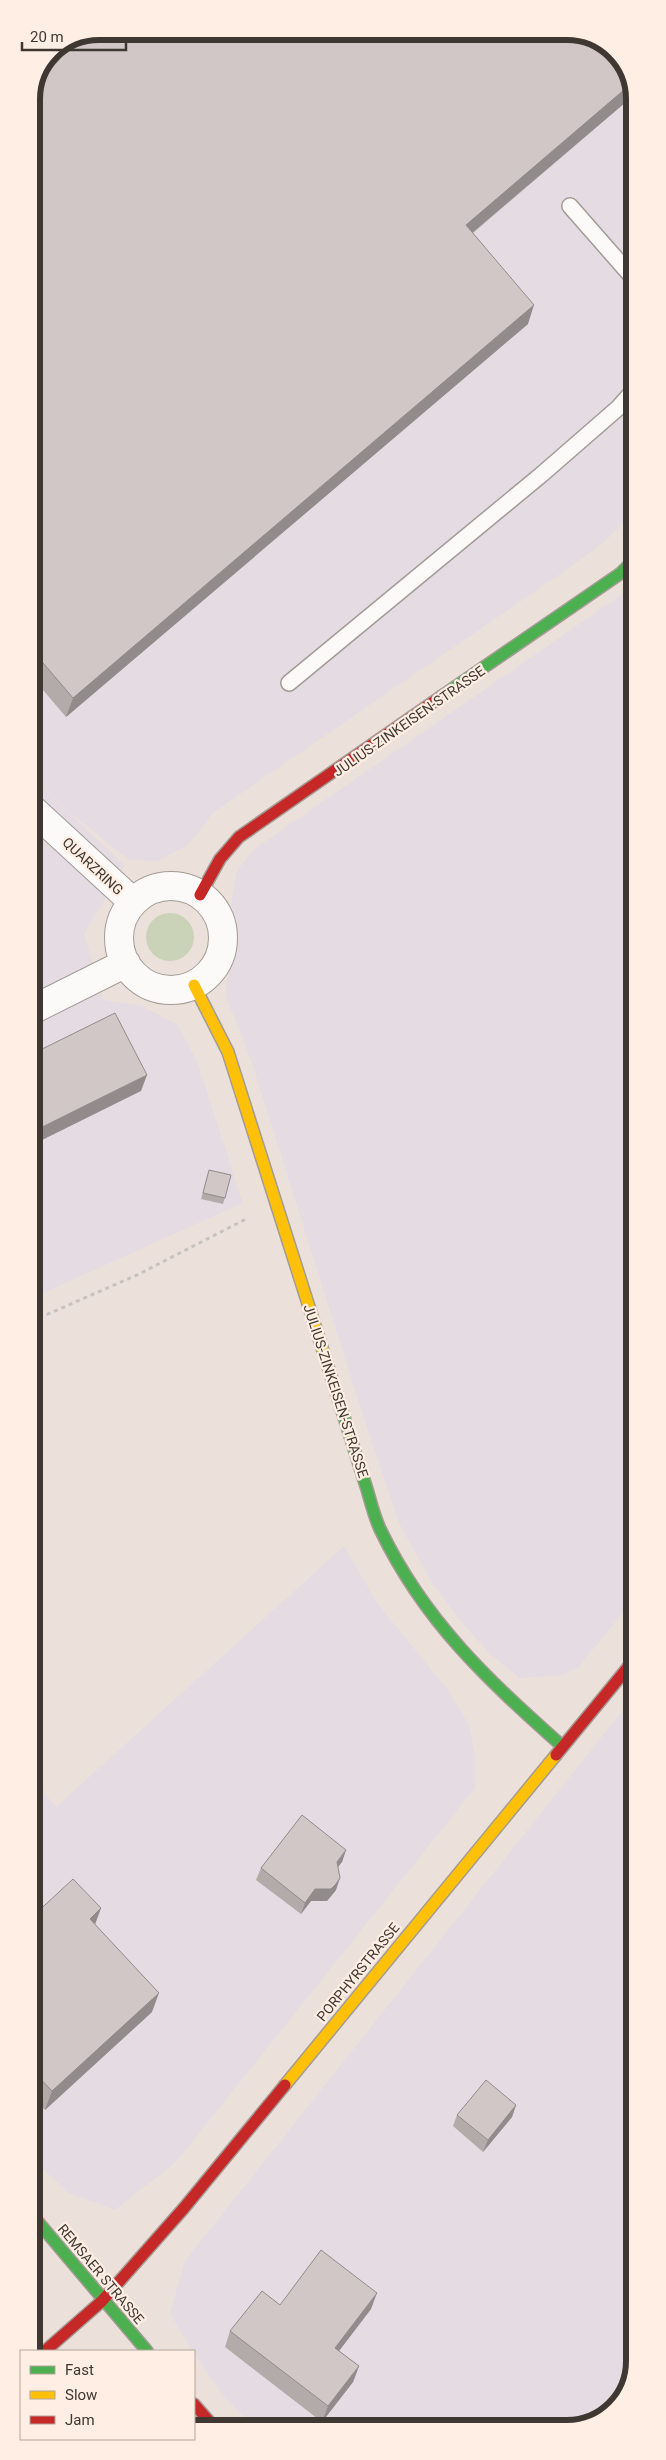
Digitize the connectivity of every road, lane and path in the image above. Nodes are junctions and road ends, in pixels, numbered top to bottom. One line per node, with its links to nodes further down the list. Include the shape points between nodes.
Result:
1 (570, 206): 2 (lane)
2 (626, 270)
3 (626, 399): 5 (lane, via 496,513)
4 (626, 568): 7 (street, JULIUS-ZINKEISEN-STRASSE, via 239,838 220,859)
5 (288, 683)
6 (40, 816): 8 (street, QUARZRING)
7 (200, 895): 8 (street, via 188,888 158,887); 10 (street, via 213,908 221,924 223,942 218,960 208,974)
8 (133, 902): 9 (street, via 119,931 120,948)
9 (126, 963): 10 (street, via 148,985 179,989); 11 (street)
10 (194, 984): 12 (street, JULIUS-ZINKEISEN-STRASSE, via 228,1052)
11 (40, 1006)
12 (276, 1203): 13 (path, via 137,1275); 15 (street, JULIUS-ZINKEISEN-STRASSE, via 380,1529 411,1584 450,1638 505,1695)
13 (40, 1317)
14 (626, 1670): 15 (street, PORPHYRSTRASSE)
15 (562, 1746): 17 (street, PORPHYRSTRASSE, via 184,2208)
16 (40, 2226): 17 (street, REMSAER STRASSE)
17 (102, 2301): 18 (street, PORPHYRSTRASSE); 19 (street, REMSAER STRASSE)
18 (46, 2350)
19 (146, 2350)
20 (195, 2405): 21 (street)
21 (208, 2420)

